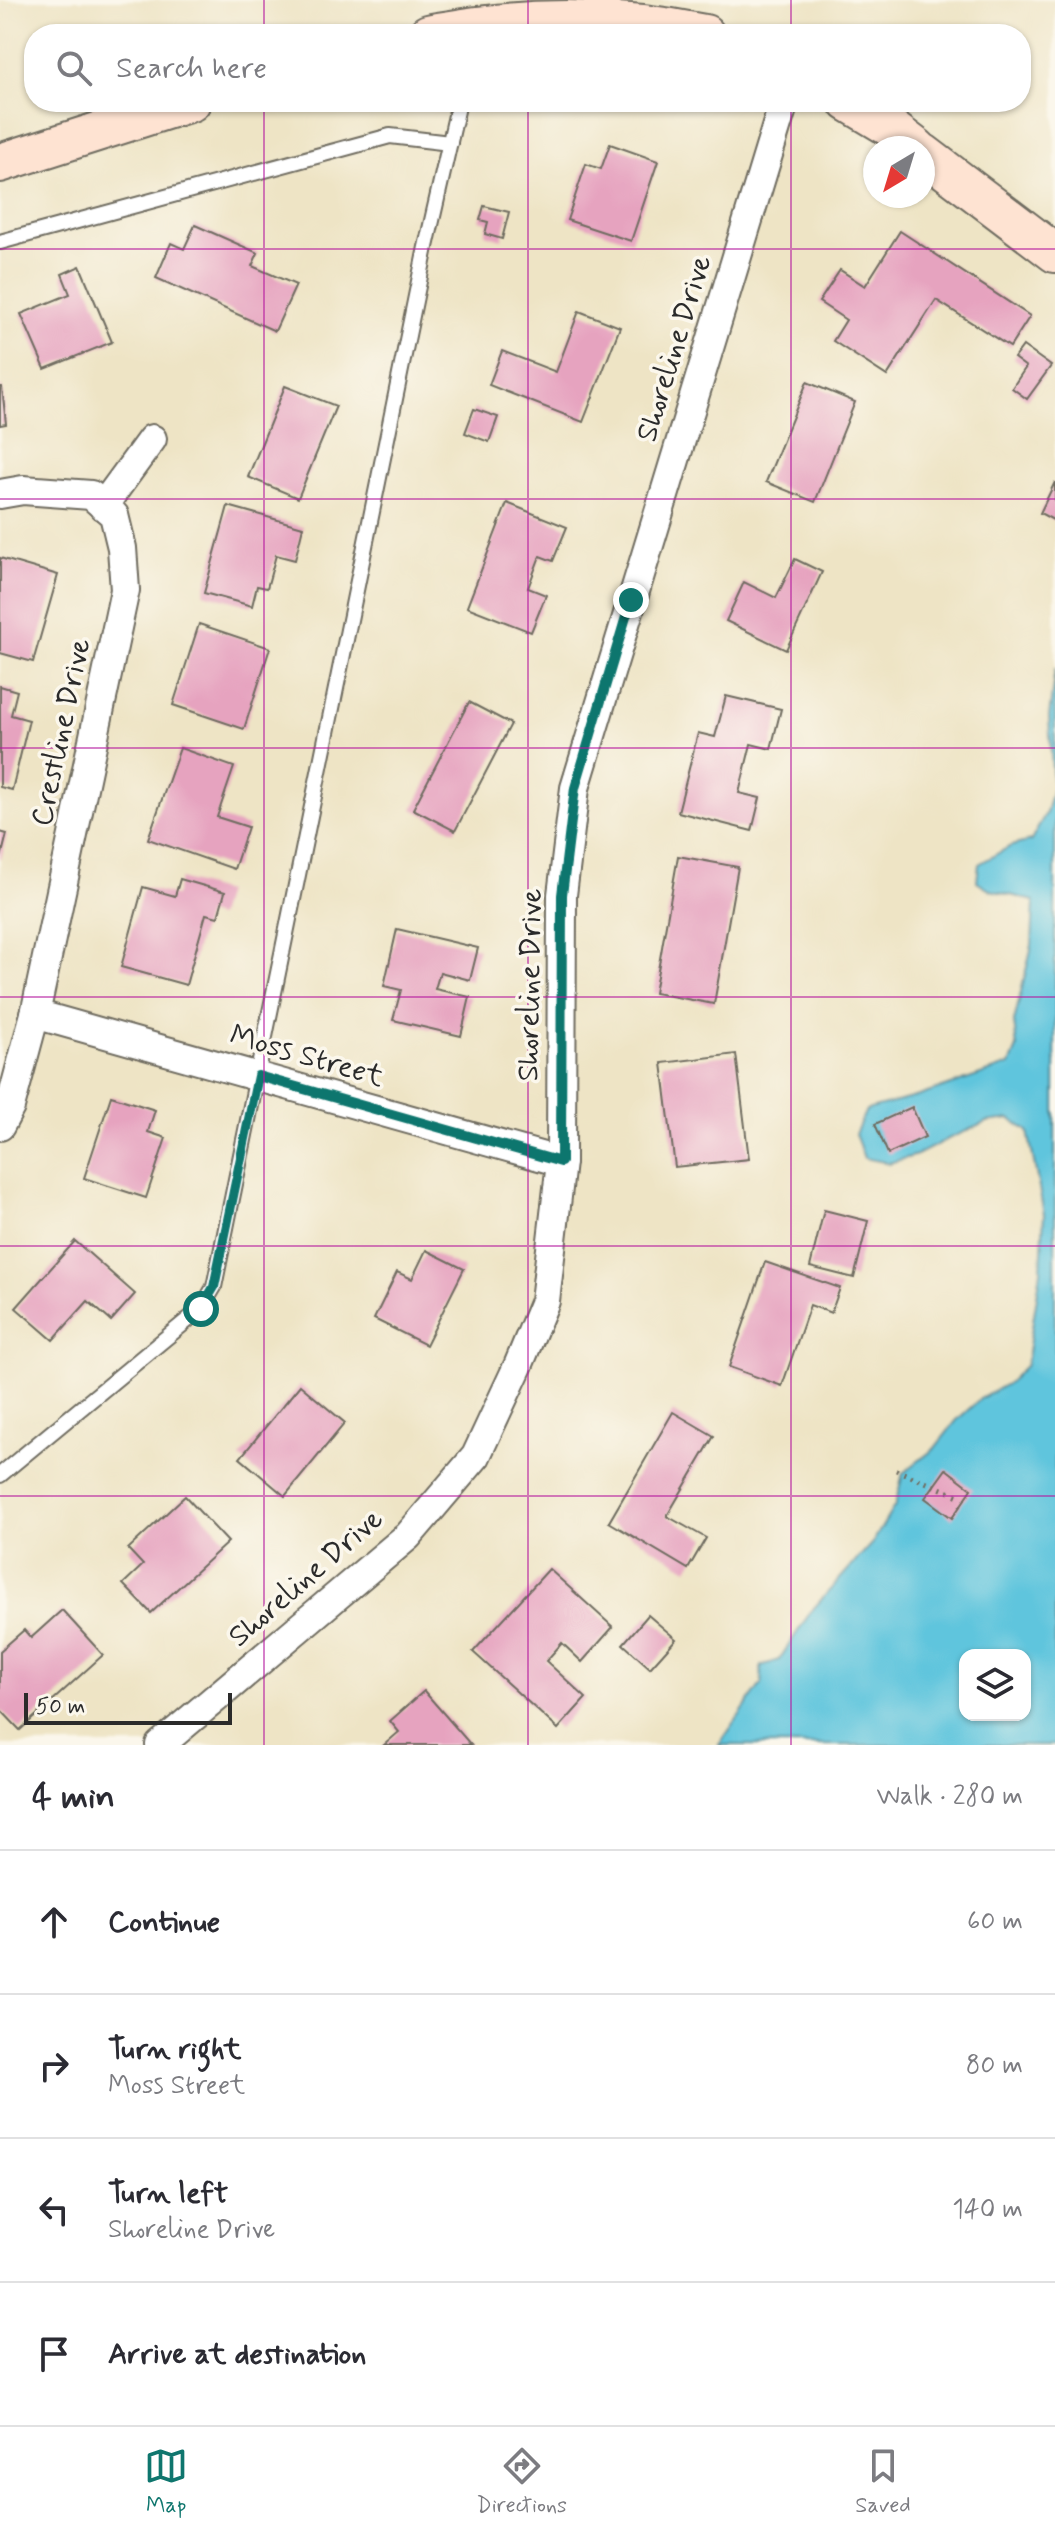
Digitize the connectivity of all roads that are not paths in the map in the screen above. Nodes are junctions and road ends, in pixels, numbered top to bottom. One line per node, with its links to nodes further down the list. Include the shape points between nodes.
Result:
1 (525, 24): 2 (main road, via 565,19)
2 (650, 24)
3 (160, 112): 10 (main road)
4 (457, 112): 8 (lane)
5 (781, 112): 19 (street, Shoreline Drive, via 575,788 562,895)
6 (865, 112): 7 (main road)
7 (901, 136)
8 (450, 143): 11 (lane, via 390,136); 17 (lane)
9 (935, 162): 12 (main road)
10 (0, 163)
11 (0, 242)
12 (1055, 253)
13 (152, 439): 15 (street)
14 (0, 494): 15 (street, via 23,490 91,495)
15 (103, 506): 16 (street, Crestline Drive, via 114,515 125,590)
16 (35, 1014): 17 (street, Moss Street); 18 (street, Crestline Drive)
17 (258, 1076): 19 (street, Moss Street); 20 (lane, via 214,1287 201,1309)
18 (0, 1126)
19 (561, 1162): 21 (street, Shoreline Drive, via 545,1301 476,1456 408,1536)
20 (0, 1475)
21 (160, 1745)

